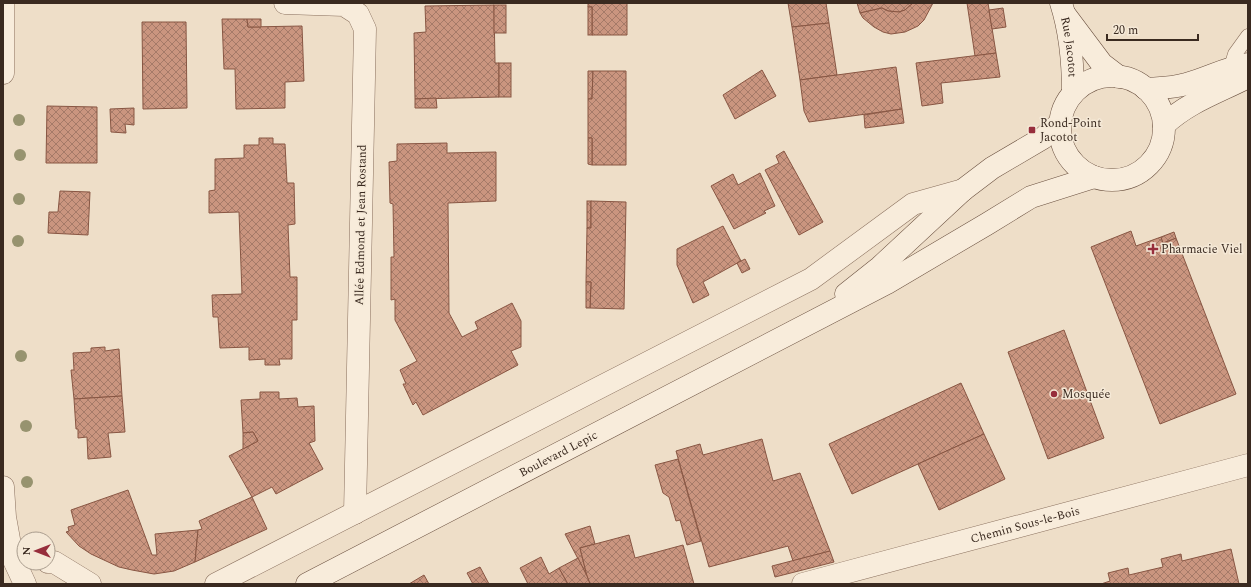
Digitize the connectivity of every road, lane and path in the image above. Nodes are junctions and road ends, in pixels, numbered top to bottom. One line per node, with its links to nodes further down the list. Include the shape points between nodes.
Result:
1 (4, 3): 6 (street)
2 (285, 3): 17 (street, Allée Edmond et Jean Rostand, via 344,6 358,14 365,29)
3 (1063, 9): 7 (street, via 1102,64); 9 (street, Rue Jacotot, via 1073,70)
4 (1248, 36): 5 (lane, via 1235,54)
5 (1242, 69): 8 (street, via 1176,87); 11 (street, via 1173,116)
6 (3, 73)
7 (1118, 76): 8 (street); 9 (street, via 1102,77)
8 (1146, 89): 11 (street, via 1160,109)
9 (1073, 92): 10 (street, via 1064,107)
10 (1060, 123): 12 (street, via 1061,140 1067,156 1079,169); 13 (street, via 1043,138 992,168)
11 (1164, 125): 12 (street, via 1162,142 1155,158 1143,170 1128,178 1111,181)
12 (1094, 178): 14 (street, via 1031,197 887,283)
13 (963, 190): 14 (street, via 880,267); 17 (street, via 913,204 811,279)
14 (810, 324): 23 (street, Boulevard Lepic)
15 (1248, 465): 24 (street, Chemin Sous-le-Bois)
16 (3, 487): 19 (street, via 4,517 12,556)
17 (355, 513): 22 (street)
18 (56, 563): 21 (street)
19 (9, 568): 20 (street)
20 (25, 584)
21 (90, 584)
22 (216, 584)
23 (307, 584)
24 (803, 584)

